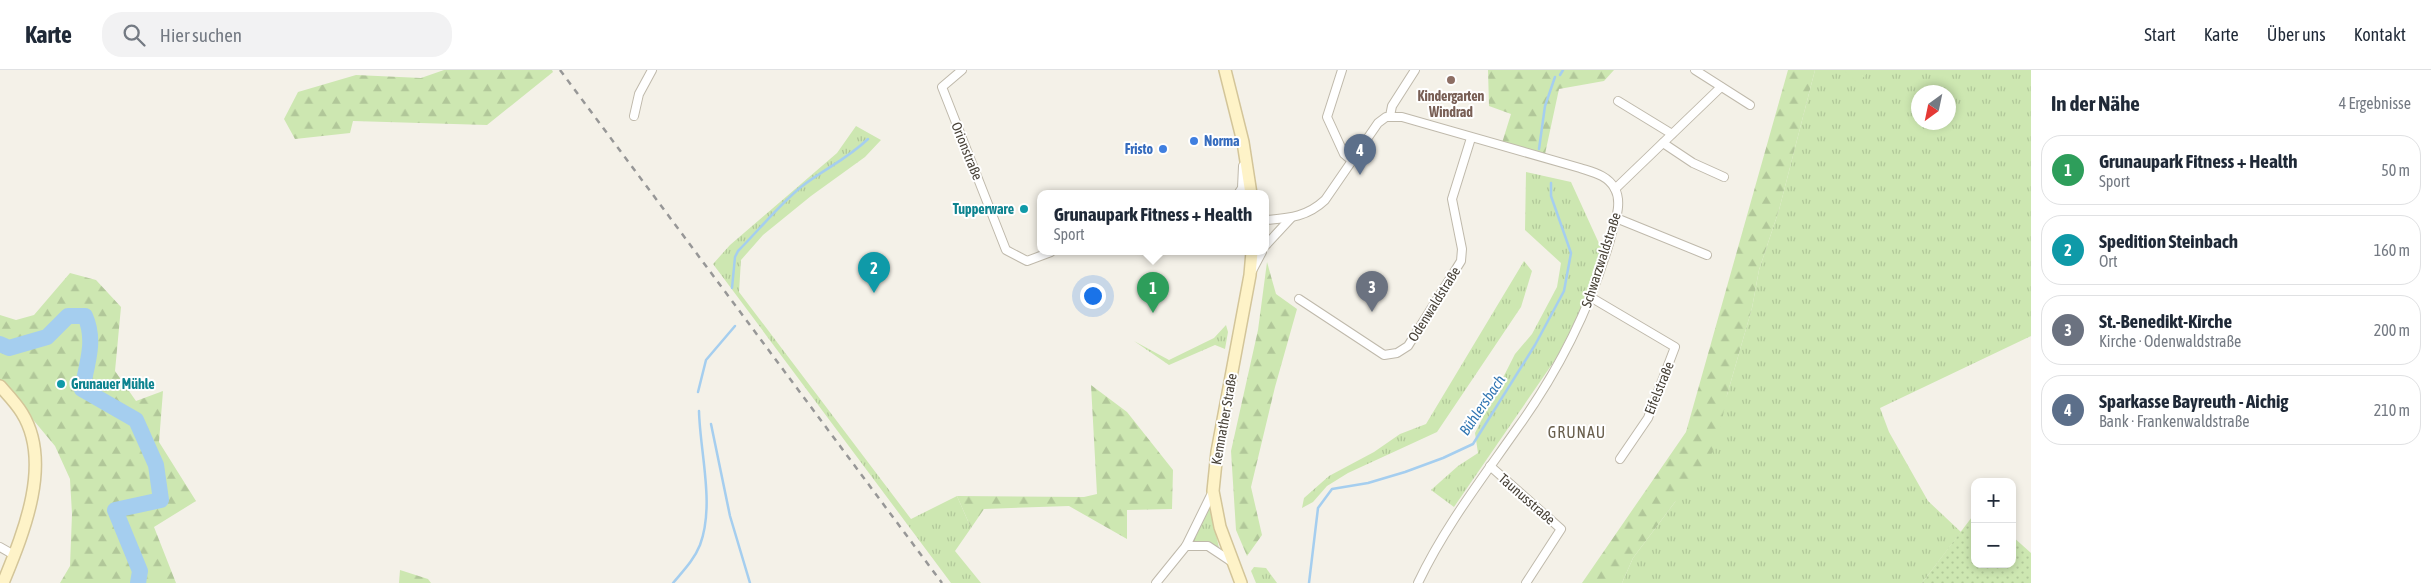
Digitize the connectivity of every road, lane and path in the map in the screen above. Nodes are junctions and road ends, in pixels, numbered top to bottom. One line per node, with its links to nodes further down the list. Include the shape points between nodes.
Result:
1 (652, 70): 10 (street, via 639,94)
2 (962, 70): 25 (street, Orionstraße, via 942,86 1006,250 1027,261)
3 (1225, 70): 14 (main road)
4 (1342, 70): 16 (street, via 1327,117)
5 (1414, 70): 11 (street, via 1392,106)
6 (1695, 70): 7 (street)
7 (1721, 87): 9 (street); 12 (street)
8 (1618, 101): 12 (street)
9 (1750, 105)
10 (634, 116)
11 (1390, 116): 13 (street); 16 (street, via 1381,119)
12 (1672, 134): 15 (street)
13 (1471, 138): 18 (street, via 1601,175); 31 (street, Odenwaldstraße, via 1452,199 1462,249 1461,261 1408,346 1397,353 1384,355)
14 (1243, 142): 19 (street); 20 (main road)
15 (1663, 143): 17 (street, via 1693,164); 18 (street)
16 (1351, 160): 21 (street, via 1315,209)
17 (1724, 177)
18 (1615, 189): 22 (street, Schwarzwaldstraße, via 1618,203)
19 (1241, 190)
20 (1250, 190)
21 (1291, 218): 23 (street); 24 (street)
22 (1616, 218): 28 (street); 30 (street, Schwarzwaldstraße)
23 (1269, 220)
24 (1269, 242)
25 (1043, 255)
26 (1252, 255): 29 (main road, Kemnather Straße)
27 (1260, 255): 29 (street)
28 (1707, 255)
29 (1250, 275): 35 (main road, Kemnather Straße, via 1217,452)
30 (1592, 298): 33 (street, Eifelstraße, via 1675,347 1648,418); 34 (street, Schwarzwaldstraße, via 1560,362)
31 (1299, 299)
32 (0, 386): 38 (main road, via 23,414 32,437 35,472 28,516)
33 (1620, 459)
34 (1490, 466): 43 (street, Schwarzwaldstraße, via 1435,546); 44 (street, Taunusstraße, via 1562,529)
35 (1213, 491): 37 (street); 39 (main road, Kemnather Straße, via 1220,528)
36 (0, 546): 38 (street)
37 (1186, 546): 39 (street, via 1208,546); 41 (street)
38 (14, 555): 40 (main road)
39 (1232, 562): 42 (main road, Kemnather Straße)
40 (3, 583)
41 (1156, 583)
42 (1241, 583)
43 (1418, 583)
44 (1526, 583)

